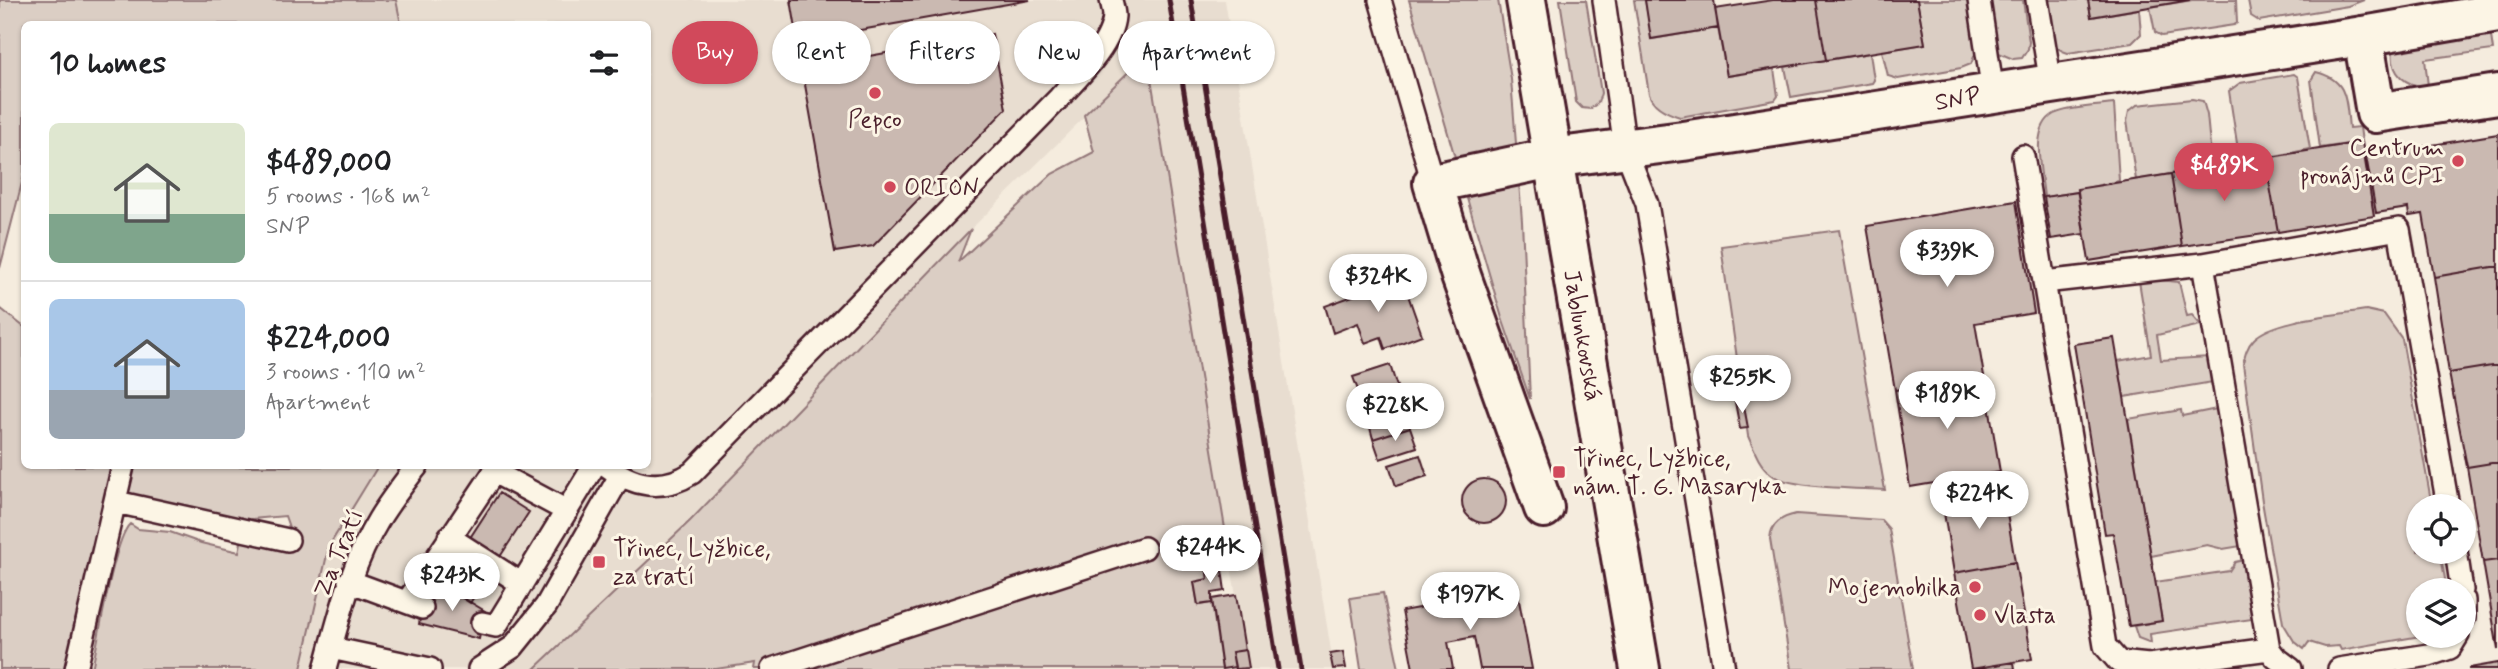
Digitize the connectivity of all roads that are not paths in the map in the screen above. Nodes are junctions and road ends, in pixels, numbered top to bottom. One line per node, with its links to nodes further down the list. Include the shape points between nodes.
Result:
1 (1111, 0): 22 (lane, via 1110,34 1093,60 692,474 650,486)
2 (1380, 0): 16 (lane)
3 (1526, 0): 15 (street, Jablunkovská)
4 (1604, 0): 13 (lane)
5 (1979, 0): 11 (lane)
6 (2037, 0): 10 (lane)
7 (2414, 13): 8 (street, SNP); 9 (street, SNP)
8 (2498, 13)
9 (2363, 36): 10 (street, SNP); 12 (street, via 2376,113)
10 (2051, 84): 11 (street, SNP)
11 (1993, 93): 13 (street, SNP)
12 (2498, 94)
13 (1625, 148): 15 (street, SNP); 42 (lane, via 1647,204)
14 (2023, 156): 18 (lane)
15 (1552, 158): 16 (street, SNP); 41 (street, Jablunkovská)
16 (1433, 183): 25 (street, via 1461,276)
17 (2203, 264): 18 (lane); 23 (lane, via 2399,229); 35 (lane)
18 (2044, 282): 35 (lane, via 2105,646 2119,662 2149,665)
19 (122, 469): 24 (lane)
20 (415, 469): 30 (lane, Za Tratí, via 379,519)
21 (592, 469): 26 (lane)
22 (613, 471): 39 (lane, via 546,606 513,647)
23 (2446, 494)
24 (116, 502): 28 (lane); 36 (lane)
25 (1544, 508)
26 (567, 511): 27 (lane, via 494,472); 31 (lane)
27 (449, 537): 30 (lane, via 415,605); 31 (lane)
28 (288, 540)
29 (1144, 548): 40 (lane)
30 (349, 581): 33 (lane, Za Tratí)
31 (522, 584): 32 (lane, via 496,626)
32 (482, 623)
33 (331, 648): 37 (lane, Za Tratí); 38 (lane)
34 (2449, 648): 44 (lane)
35 (2269, 649): 43 (lane)
36 (76, 669)
37 (325, 669)
38 (430, 669)
39 (480, 669)
40 (772, 669)
41 (1640, 669)
42 (1724, 669)
43 (2291, 669)
44 (2339, 669)

